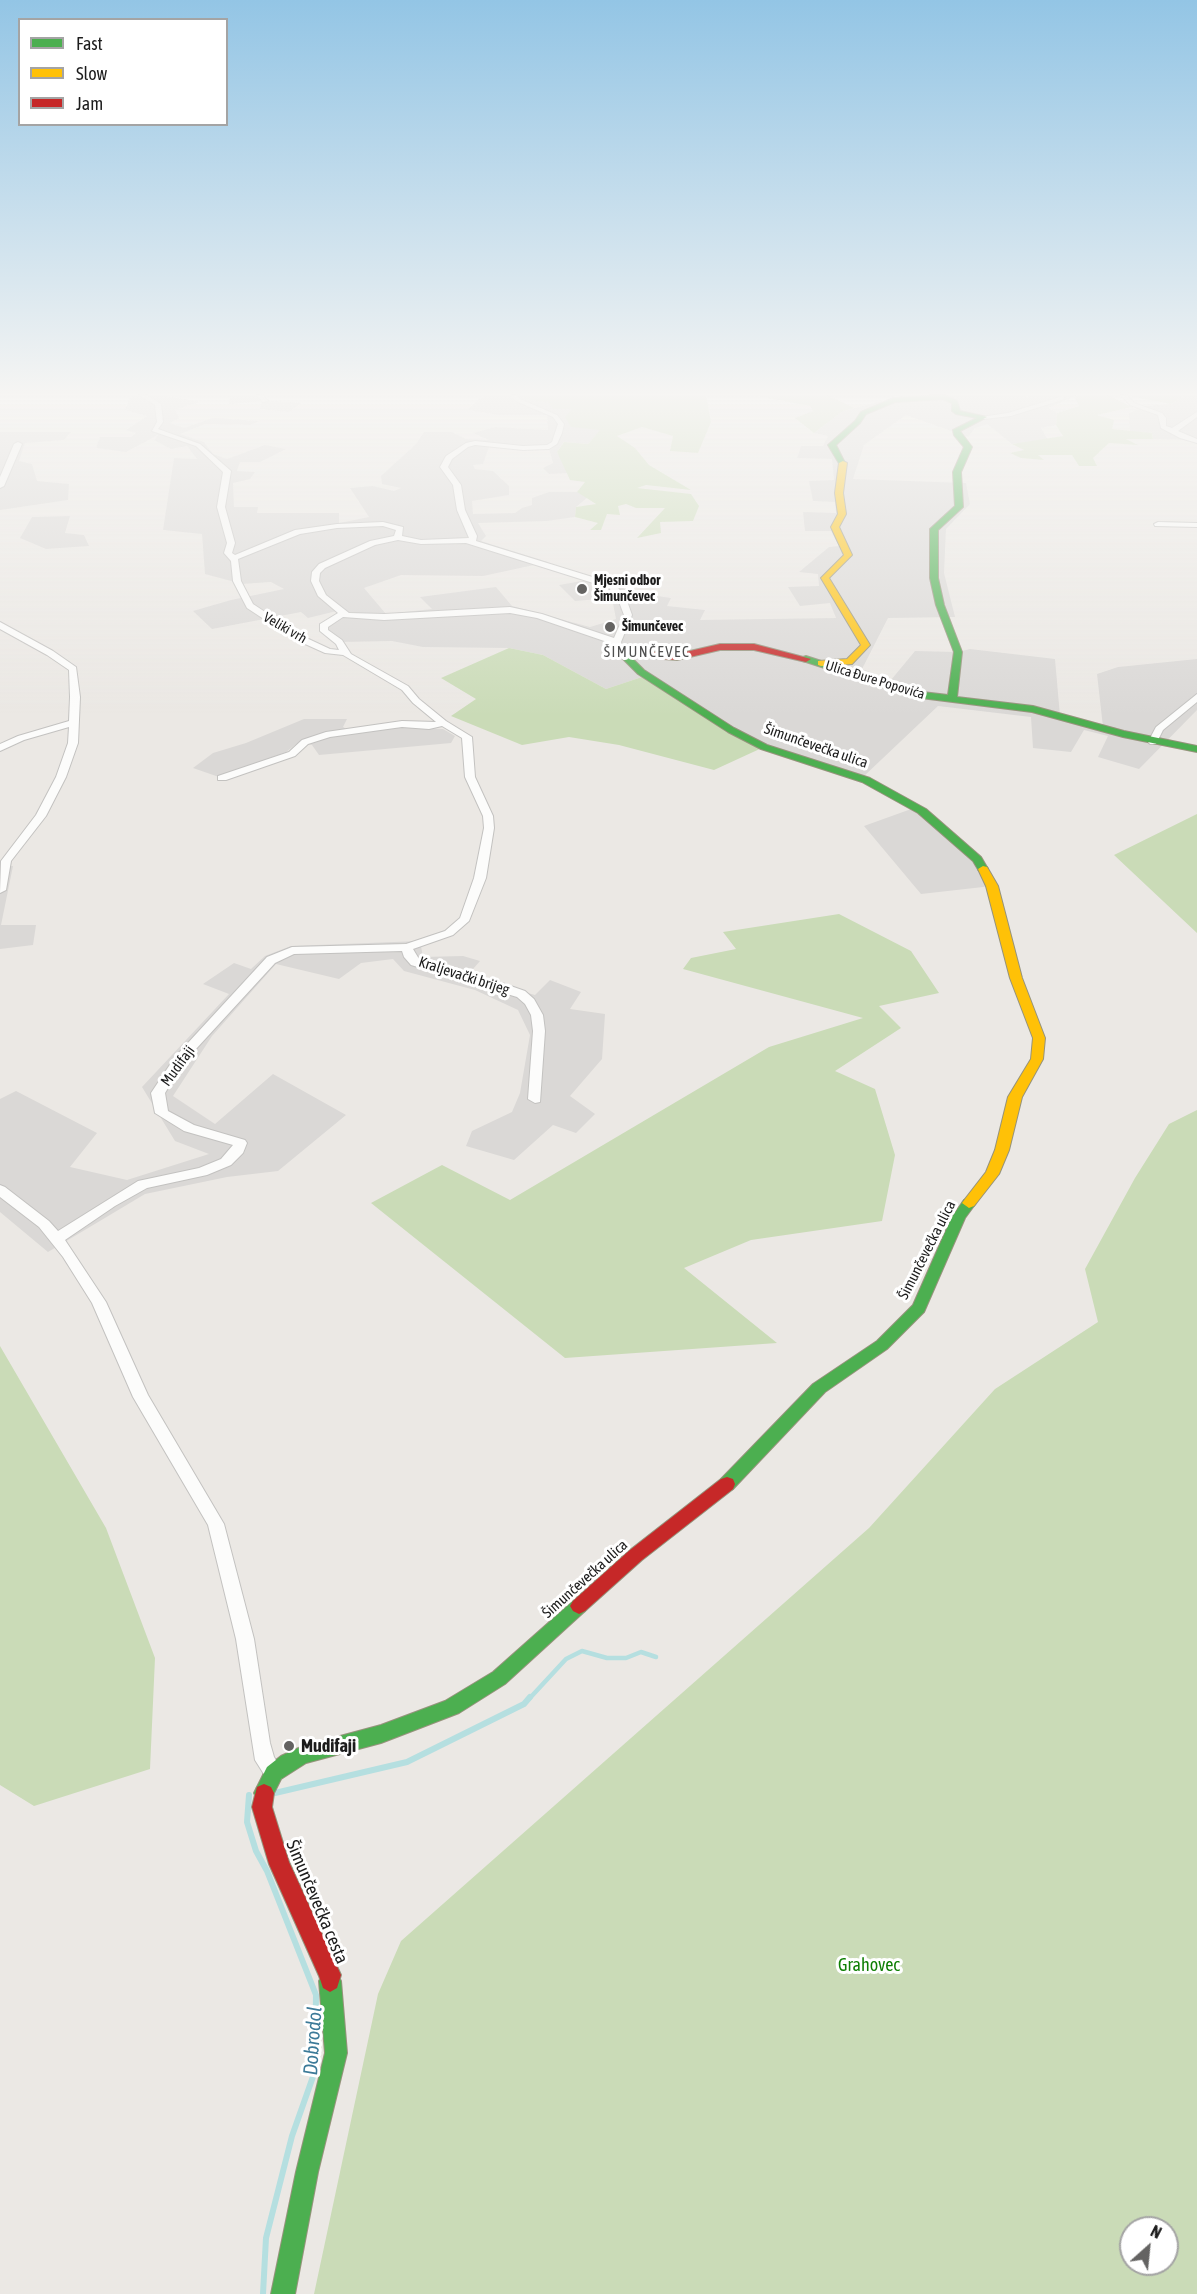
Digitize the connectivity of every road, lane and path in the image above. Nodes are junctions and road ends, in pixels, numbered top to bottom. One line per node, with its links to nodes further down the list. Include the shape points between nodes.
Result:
1 (222, 502): 9 (street, Veliki vrh, via 231,543 228,553)
2 (460, 502): 8 (street, via 473,536)
3 (840, 502): 14 (street, via 842,514 835,527 848,555 825,578 866,645)
4 (959, 502): 16 (street, via 959,507 934,529 934,578 958,652)
5 (1158, 524): 6 (street)
6 (1197, 525)
7 (398, 538): 8 (street, via 421,542); 9 (street, via 400,529 383,524 338,526 298,531); 10 (street, via 373,543 331,560 316,572 315,581 322,596)
8 (469, 541): 12 (street, via 612,586 628,615)
9 (233, 558): 13 (street, Veliki vrh, via 237,581 253,610 297,637 328,651)
10 (344, 613): 12 (street, Šimunčevečka ulica, via 356,618 510,610 539,616); 13 (street, Kraljevački brijeg, via 323,626)
11 (0, 625): 18 (street, via 73,669)
12 (620, 647): 14 (street, Ulica Đure Popovića, via 677,657 720,647 754,647); 30 (street, Šimunčevečka ulica, via 642,672 730,730 764,747 866,780 922,811 977,859 992,886 1016,978 1039,1038 1037,1059 1015,1097 992,1174 959,1217 919,1308 882,1345 819,1388 732,1480 636,1555 499,1678 452,1707 381,1734 303,1755)
13 (346, 653): 17 (street, Kraljevački brijeg, via 405,688)
14 (852, 668): 16 (street, Ulica Đure Popovića, via 913,694)
15 (1197, 697): 21 (street, via 1159,729)
16 (952, 698): 21 (street, Ulica Đure Popovića, via 1042,711)
17 (414, 709): 19 (street, Kraljevački brijeg); 20 (street)
18 (73, 723): 22 (street); 25 (street, via 73,743 61,777 41,816 6,861)
19 (443, 723): 20 (street); 26 (street, Kraljevački brijeg, via 467,737 470,777 488,816 489,828 480,878 465,919 449,933)
20 (402, 724): 24 (street, via 329,734 305,742 292,754)
21 (1154, 742): 23 (street, Ulica Đure Popovića)
22 (0, 748)
23 (1197, 749)
24 (222, 778)
25 (0, 890)
26 (407, 947): 27 (street, Kraljevački brijeg, via 415,962 501,987 530,1002 539,1031); 29 (street, Mudifaji, via 292,951 271,960 179,1060 158,1093 162,1113 189,1128 240,1143 238,1150 225,1162 202,1172 143,1184)
27 (535, 1099)
28 (0, 1190): 29 (street)
29 (57, 1239): 30 (street, via 99,1302 141,1397 216,1524 245,1639 263,1752)
30 (274, 1773): 31 (street, Šimunčevečka cesta, via 264,1790 262,1807 279,1864 330,1975 336,2053 306,2172)
31 (283, 2294)

